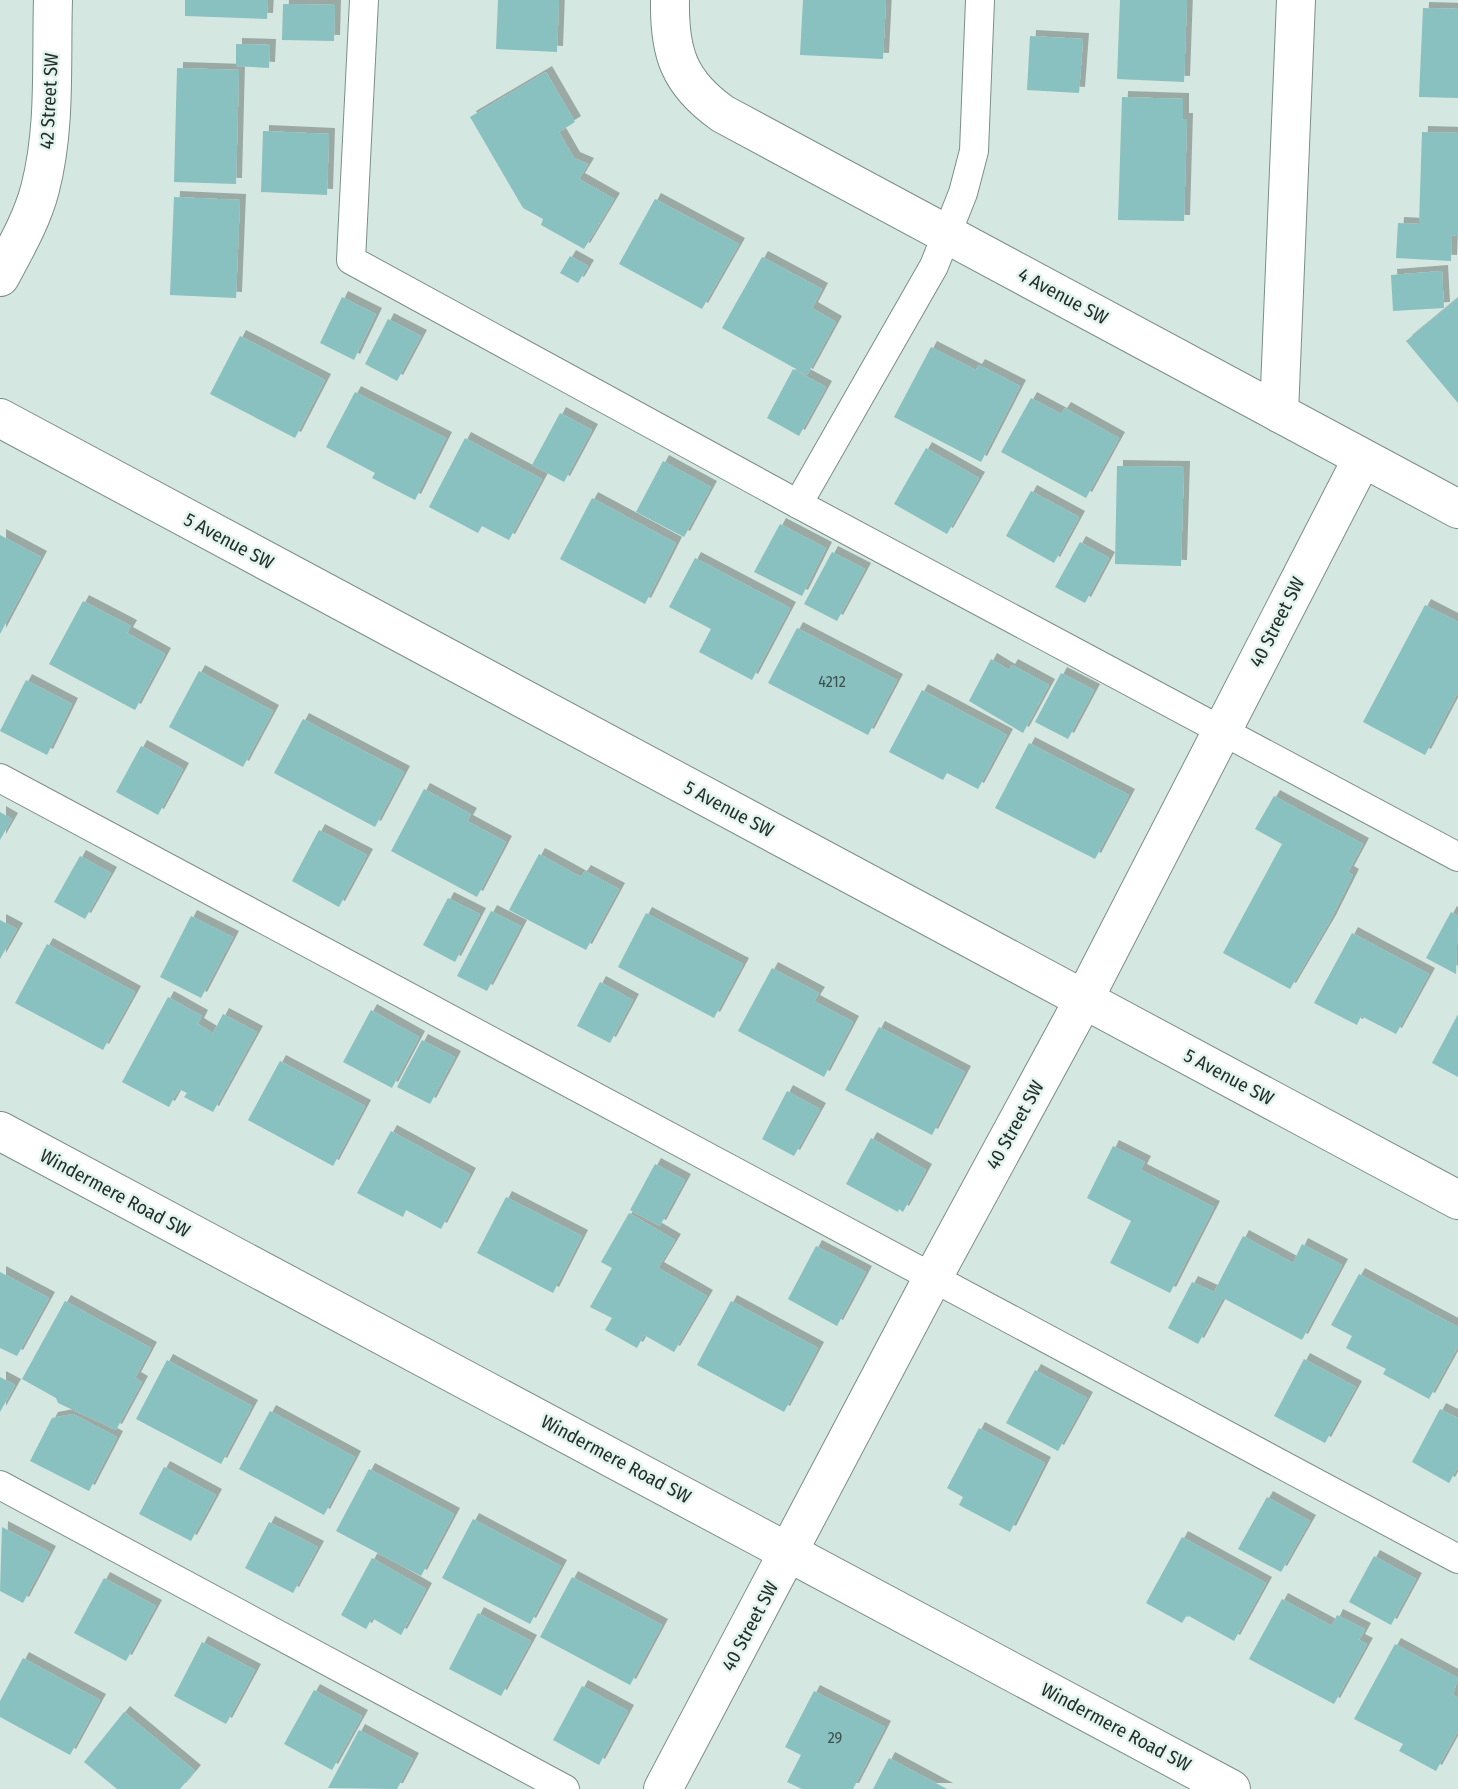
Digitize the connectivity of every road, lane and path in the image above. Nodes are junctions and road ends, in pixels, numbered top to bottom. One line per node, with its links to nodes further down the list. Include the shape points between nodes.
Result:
1 (53, 0): 7 (street, 42 Street SW, via 48,154 32,214)
2 (364, 0): 11 (lane, via 351,260)
3 (670, 0): 6 (street, 4 Avenue SW, via 679,70 701,98)
4 (980, 0): 6 (lane, via 974,151)
5 (1296, 0): 8 (street)
6 (947, 233): 8 (street, 4 Avenue SW); 11 (lane, via 934,266)
7 (0, 277)
8 (1279, 413): 10 (street, 4 Avenue SW)
9 (0, 418): 16 (street, 5 Avenue SW)
10 (1362, 458): 12 (street, 4 Avenue SW); 13 (street, 40 Street SW)
11 (798, 504): 13 (lane)
12 (1458, 509)
13 (1220, 731): 15 (lane); 16 (street, 40 Street SW)
14 (0, 778): 19 (lane)
15 (1458, 857)
16 (1084, 999): 18 (street, 5 Avenue SW); 19 (street, 40 Street SW)
17 (0, 1131): 21 (street, Windermere Road SW)
18 (1458, 1200)
19 (932, 1279): 21 (street, 40 Street SW); 22 (lane)
20 (0, 1485): 23 (lane)
21 (789, 1552): 24 (street, 40 Street SW); 25 (street, Windermere Road SW)
22 (1458, 1559)
23 (565, 1789)
24 (663, 1789)
25 (1231, 1789)

